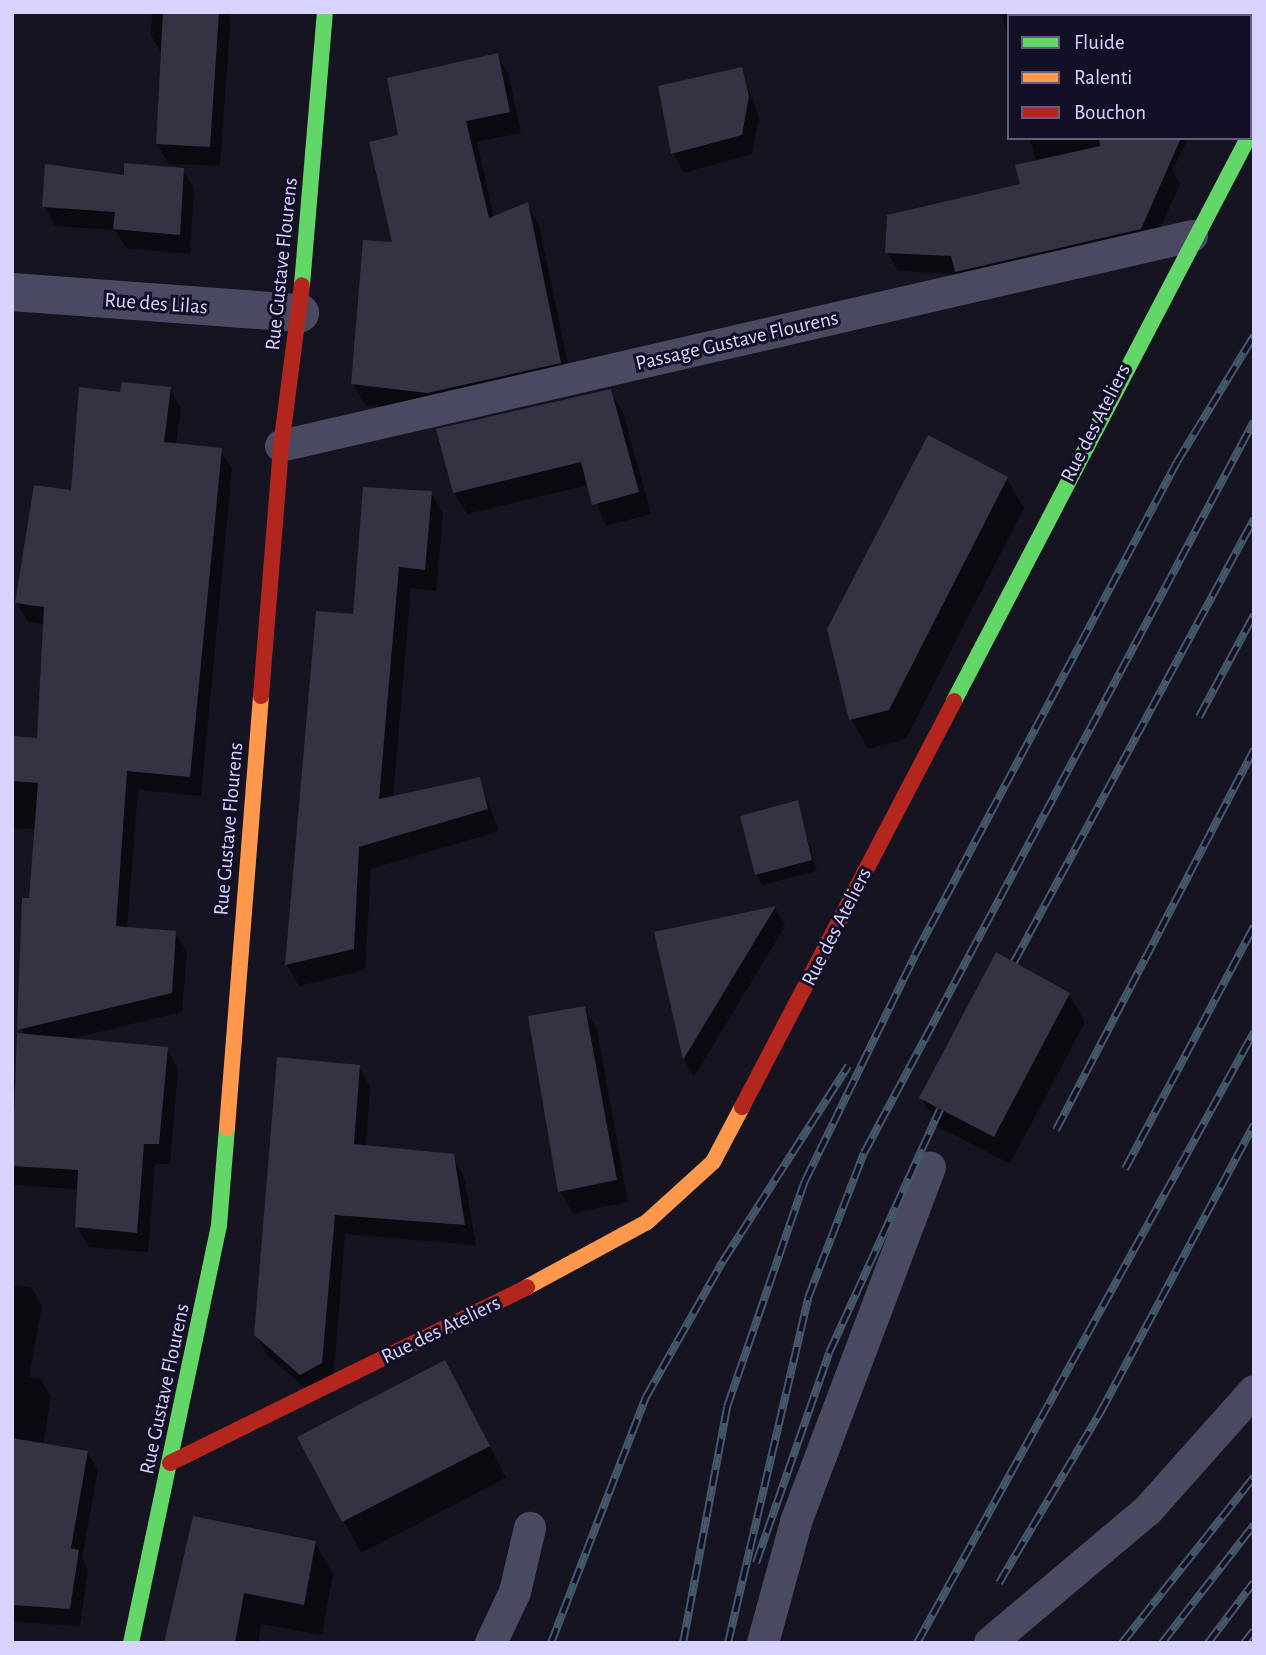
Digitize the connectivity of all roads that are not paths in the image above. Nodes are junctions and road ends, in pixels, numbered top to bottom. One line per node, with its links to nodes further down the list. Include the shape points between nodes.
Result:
1 (325, 12): 5 (street, Rue Gustave Flourens)
2 (1247, 140): 3 (street, Rue des Ateliers)
3 (1192, 236): 6 (lane, Passage Gustave Flourens); 9 (street, Rue des Ateliers, via 713,1161 647,1222 588,1257)
4 (12, 292): 5 (street, Rue des Lilas)
5 (300, 313): 6 (street, Rue Gustave Flourens)
6 (281, 446): 9 (street, Rue Gustave Flourens, via 219,1225)
7 (930, 1167): 13 (lane, via 796,1522)
8 (1254, 1391): 14 (lane, via 1148,1510)
9 (170, 1463): 11 (street, Rue Gustave Flourens)
10 (530, 1528): 12 (lane, via 515,1592)
11 (131, 1643)
12 (491, 1643)
13 (762, 1643)
14 (990, 1643)

